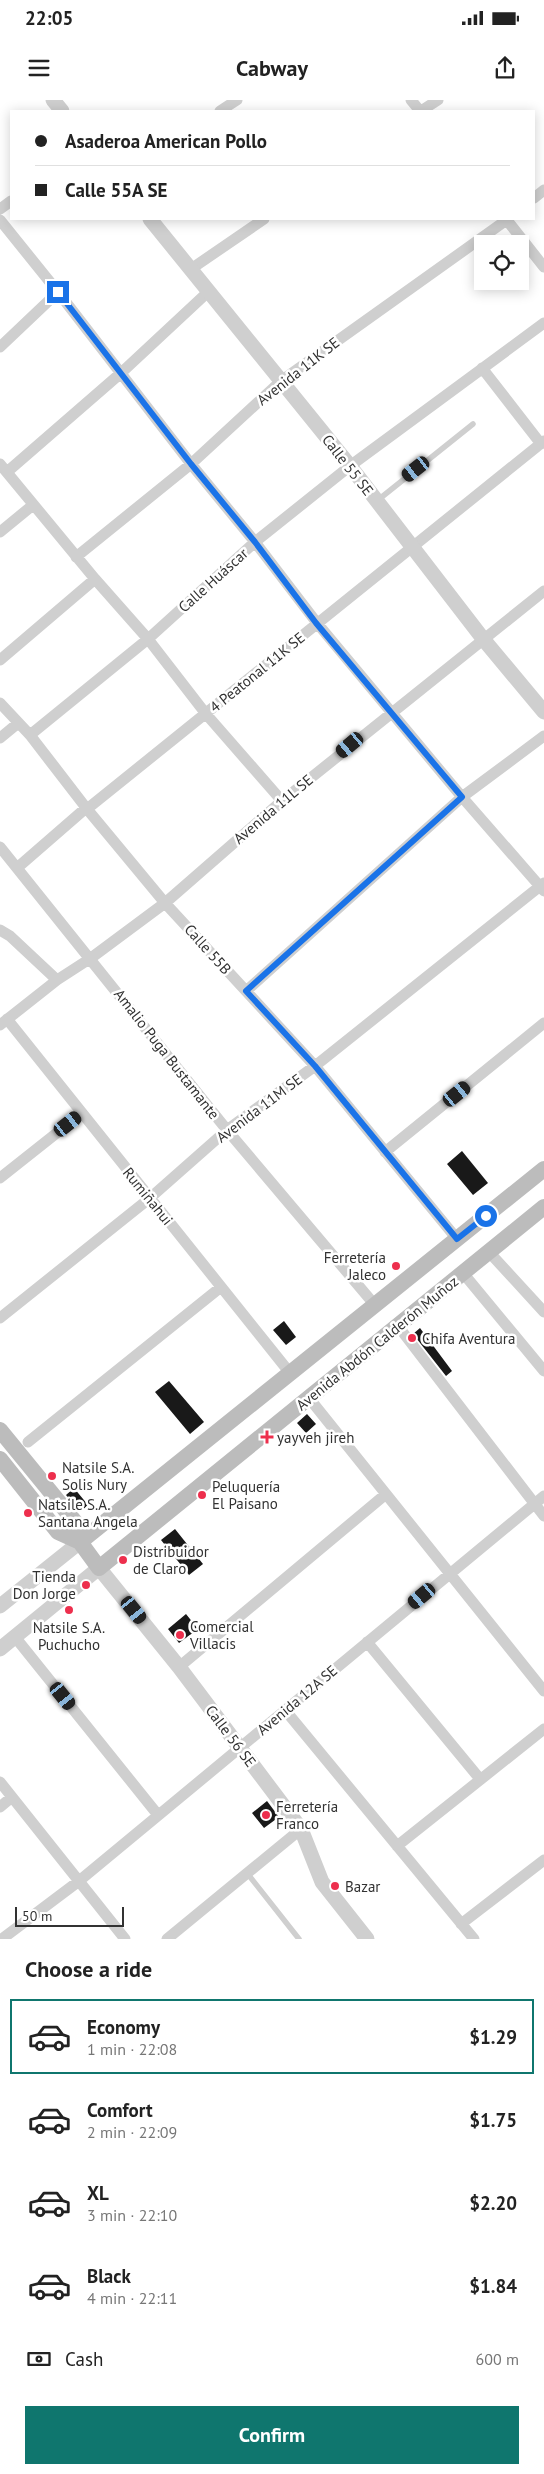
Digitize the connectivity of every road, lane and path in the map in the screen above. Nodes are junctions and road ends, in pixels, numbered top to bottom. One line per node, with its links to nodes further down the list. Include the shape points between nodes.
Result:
1 (237, 100): 4 (street)
2 (411, 100): 5 (street)
3 (438, 100): 6 (street)
4 (222, 110)
5 (420, 110)
6 (423, 110)
7 (0, 220): 15 (street)
8 (151, 220): 13 (street, Calle 55 SE)
9 (263, 220): 13 (street)
10 (506, 220): 20 (street, Avenida 11K SE)
11 (508, 220): 12 (street)
12 (544, 267)
13 (190, 269): 14 (street, Calle 55 SE)
14 (209, 291): 19 (street); 20 (street, Calle 55 SE)
15 (58, 292): 17 (street); 19 (street)
16 (544, 323): 18 (street, Calle Huáscar)
17 (0, 347)
18 (482, 368): 22 (street); 24 (street, Calle Huáscar)
19 (121, 373): 23 (street); 25 (street)
20 (281, 381): 23 (street, Avenida 11K SE); 24 (street, Calle 55 SE)
21 (473, 424): 26 (lane)
22 (542, 443): 30 (street, 4 Peatonal 11K SE)
23 (191, 464): 29 (street); 31 (street, Avenida 11K SE)
24 (350, 466): 26 (street, Calle 55 SE); 29 (street, Calle Huáscar)
25 (3, 468): 27 (street)
26 (376, 502): 30 (street, Calle 55 SE)
27 (33, 505): 28 (street); 31 (street)
28 (0, 532)
29 (255, 542): 34 (street); 35 (street, Calle Huáscar)
30 (413, 547): 34 (street, 4 Peatonal 11K SE); 36 (street, Calle 55 SE)
31 (76, 557): 32 (street)
32 (95, 579): 35 (street); 37 (street)
33 (544, 591): 36 (street, Avenida 11L SE)
34 (316, 623): 39 (street); 41 (street, 4 Peatonal 11K SE)
35 (148, 639): 41 (street); 43 (street, Calle Huáscar)
36 (484, 640): 39 (street, Avenida 11L SE); 40 (street, Calle 55 SE)
37 (0, 660)
38 (0, 703): 42 (street, Calle 55B)
39 (391, 711): 46 (street); 47 (street, Avenida 11L SE)
40 (544, 712)
41 (206, 714): 47 (street); 48 (street, 4 Peatonal 11K SE)
42 (17, 724): 43 (street, Calle 55B); 45 (street)
43 (30, 735): 48 (street, Calle 55B)
44 (544, 736): 46 (street)
45 (0, 738)
46 (462, 797): 51 (street); 56 (street)
47 (282, 801): 52 (street, Avenida 11L SE)
48 (86, 808): 50 (street, 4 Peatonal 11K SE); 52 (street, Calle 55B)
49 (0, 847): 50 (street, Amalio Puga Bustamante)
50 (17, 868): 54 (street, Amalio Puga Bustamante)
51 (543, 887): 59 (street, Avenida 11M SE)
52 (165, 903): 54 (street, Avenida 11L SE); 56 (street, Calle 55B)
53 (0, 930): 55 (street)
54 (91, 958): 55 (street, Avenida 11L SE); 61 (street, Amalio Puga Bustamante)
55 (57, 980): 57 (street, Avenida 11L SE)
56 (246, 991): 59 (street, Calle 55B)
57 (3, 1022): 60 (street, Rumiñahui)
58 (544, 1023): 62 (street)
59 (315, 1066): 61 (street, Avenida 11M SE); 62 (street, Calle 55B)
60 (82, 1113): 64 (street); 65 (street, Rumiñahui)
61 (228, 1130): 65 (street, Avenida 11M SE); 71 (street, Amalio Puga Bustamante)
62 (385, 1152): 67 (street, Calle 55B)
63 (544, 1169): 67 (main road, Avenida Abdón Calderón Muñoz)
64 (0, 1178)
65 (150, 1198): 70 (street, Rumiñahui); 73 (street, Avenida 11M SE)
66 (544, 1207): 68 (main road, Avenida Abdón Calderón Muñoz)
67 (457, 1239): 71 (main road, Avenida Abdón Calderón Muñoz)
68 (490, 1252): 69 (main road, Avenida Abdón Calderón Muñoz); 72 (street)
69 (463, 1273): 74 (main road, Avenida Abdón Calderón Muñoz); 75 (street)
70 (221, 1287): 76 (street, Rumiñahui); 79 (street)
71 (374, 1304): 76 (main road, Avenida Abdón Calderón Muñoz)
72 (544, 1312)
73 (0, 1318)
74 (398, 1326): 77 (main road, Avenida Abdón Calderón Muñoz); 83 (street)
75 (544, 1371)
76 (290, 1373): 85 (main road, Avenida Abdón Calderón Muñoz)
77 (309, 1398): 81 (street); 86 (main road, Avenida Abdón Calderón Muñoz)
78 (0, 1430): 85 (main road, Calle 56 SE, via 76,1523)
79 (28, 1442)
80 (1, 1462): 85 (main road, Calle 56 SE, via 58,1532)
81 (386, 1494): 87 (street); 92 (street)
82 (544, 1496): 83 (street, Avenida 12A SE)
83 (534, 1504): 84 (street); 87 (street, Avenida 12A SE)
84 (544, 1516)
85 (80, 1542): 86 (main road, Calle 56 SE); 88 (street, Avenida Abdón Calderón Muñoz)
86 (99, 1568): 89 (street, Avenida Abdón Calderón Muñoz); 92 (street, Calle 56 SE)
87 (450, 1574): 90 (street, Avenida 12A SE); 93 (street)
88 (0, 1606)
89 (15, 1637): 91 (street, Avenida Abdón Calderón Muñoz); 101 (street)
90 (367, 1642): 94 (street, Avenida 12A SE); 97 (street)
91 (0, 1649)
92 (180, 1667): 96 (street, Calle 56 SE)
93 (544, 1692)
94 (285, 1710): 96 (street, Avenida 12A SE); 103 (street)
95 (544, 1729): 97 (street)
96 (240, 1748): 101 (street, Avenida 12A SE); 102 (street, Calle 56 SE)
97 (480, 1780): 103 (street)
98 (0, 1782): 99 (street)
99 (12, 1797): 100 (street); 106 (street)
100 (0, 1807)
101 (158, 1815): 106 (street, Avenida 12A SE)
102 (301, 1829): 105 (street); 112 (street, Calle 56 SE, via 322,1882)
103 (397, 1846): 107 (street)
104 (544, 1860): 107 (street)
105 (247, 1873): 110 (street); 111 (lane)
106 (79, 1881): 108 (street, Avenida 12A SE); 109 (street)
107 (461, 1924): 113 (street)
108 (2, 1939)
109 (125, 1939)
110 (166, 1939)
111 (299, 1939)
112 (367, 1939)
113 (474, 1939)

